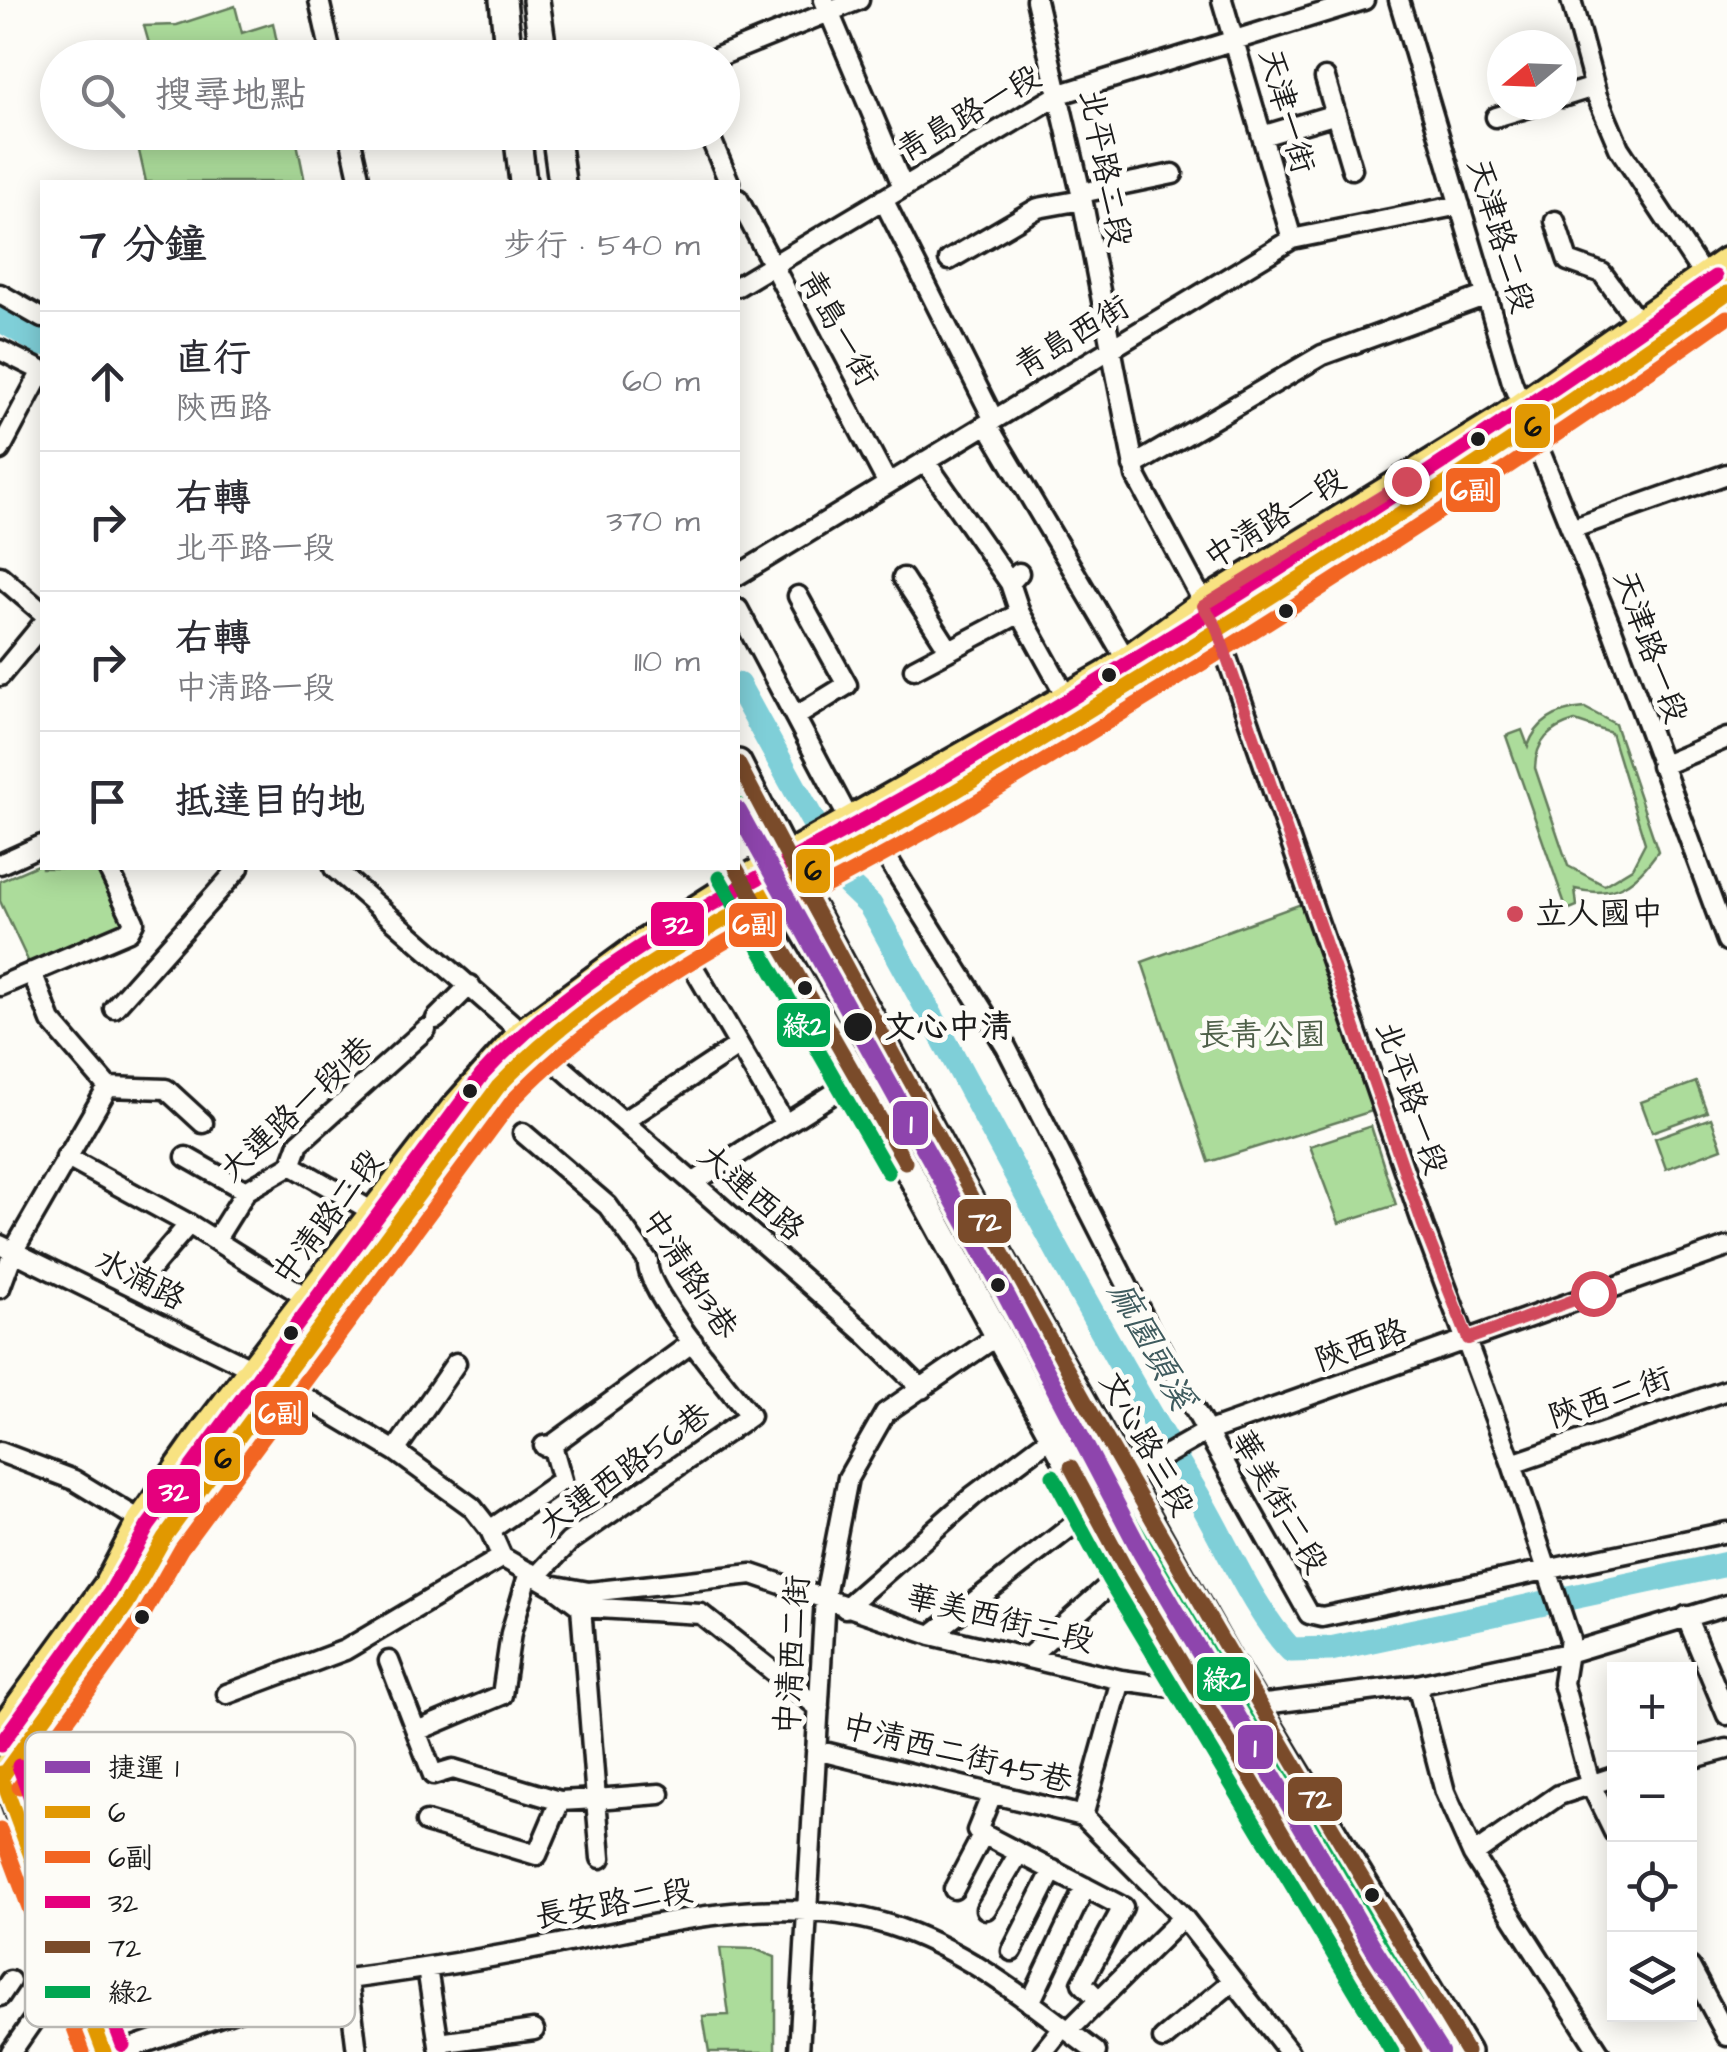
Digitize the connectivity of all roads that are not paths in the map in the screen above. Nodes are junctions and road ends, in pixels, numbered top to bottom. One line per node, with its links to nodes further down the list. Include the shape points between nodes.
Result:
1 (318, 0): 11 (street)
2 (503, 0): 12 (main road)
3 (536, 0): 13 (main road)
4 (860, 0): 10 (street)
5 (1036, 0): 19 (street, 北平路二段)
6 (1222, 0): 14 (street, 天津一街)
7 (1364, 0): 14 (street, 青島路一段)
8 (1399, 0): 36 (street, 天津路二段)
9 (1571, 0): 17 (street)
10 (827, 6): 15 (street); 32 (street)
11 (328, 40)
12 (507, 40)
13 (542, 40)
14 (1234, 42): 19 (street, 青島路一段); 21 (street, 天津一街)
15 (740, 46)
16 (1326, 78): 20 (street)
17 (1594, 87): 18 (street); 41 (street, via 1619,148)
18 (1577, 92)
19 (1060, 94): 32 (street, 青島路一段); 33 (street, 北平路二段)
20 (1336, 114): 21 (street); 26 (street)
21 (1262, 136): 38 (street, 天津一街)
22 (353, 150): 28 (street)
23 (520, 150): 29 (main road)
24 (557, 150): 30 (main road)
25 (716, 150): 31 (street)
26 (1352, 169)
27 (1173, 174): 33 (street)
28 (360, 180)
29 (523, 180)
30 (562, 180)
31 (729, 180)
32 (903, 188): 34 (street, 青島路一段)
33 (1081, 197): 39 (street, via 1038,208); 48 (street, 北平路二段)
34 (883, 199): 40 (street, 青島路一段); 52 (street)
35 (740, 203): 40 (street, 青島一街)
36 (1460, 204): 38 (street, 青島西街); 44 (street, 天津路二段)
37 (1554, 221): 46 (street, via 1568,261 1602,273)
38 (1292, 240): 48 (street, 青島西街)
39 (949, 260)
40 (769, 267): 42 (street, 青島路一段); 57 (street, 青島一街)
41 (1720, 278): 46 (main road, 中清路一段); 51 (main road, 中清路一段)
42 (740, 285)
43 (0, 294): 45 (street)
44 (1487, 295): 51 (street, 天津路二段); 55 (street, via 1322,355)
45 (40, 317)
46 (1640, 325): 51 (main road, 中清路一段)
47 (0, 350): 49 (street)
48 (1110, 350): 52 (street, 青島西街); 55 (street, 北平路二段)
49 (40, 370)
50 (40, 375): 53 (street)
51 (1527, 419): 58 (street, 天津路一段); 66 (main road, 中清路一段)
52 (991, 422): 54 (street, 青島西街); 69 (street)
53 (0, 450)
54 (926, 462): 57 (street, 青島西街); 65 (street, via 1015,578)
55 (1134, 466): 66 (street, 北平路二段)
56 (1727, 474): 58 (street)
57 (888, 484): 59 (street, 青島西街)
58 (1574, 528): 76 (street, 天津路一段)
59 (740, 574)
60 (0, 576): 63 (street)
61 (904, 578): 68 (street)
62 (798, 596): 73 (street, via 847,685)
63 (40, 610)
64 (740, 613): 73 (street, 華美街二段)
65 (1020, 613): 68 (street); 72 (street)
66 (1209, 616): 69 (main road, 中清路一段); 77 (main road, 中清路一段, via 958,790); 113 (street, 北平路一段)
67 (40, 627): 71 (street)
68 (948, 648): 70 (street)
69 (1127, 661): 72 (main road, 中清路一段)
70 (914, 669)
71 (0, 676)
72 (1067, 698): 77 (main road, 中清路一段)
73 (795, 716): 77 (street, 華美街二段)
74 (1727, 738): 76 (street)
75 (740, 766): 79 (main road, 文心路三段)
76 (1661, 766): 85 (street, 天津路一段)
77 (855, 833): 79 (main road, 中清路二段); 121 (street, 華美街二段, via 1006,1047)
78 (40, 846): 80 (street)
79 (804, 861): 84 (main road, 中清路二段); 126 (main road, 文心路三段)
80 (0, 864)
81 (109, 870): 87 (street, via 134,922 129,931)
82 (238, 870): 90 (street)
83 (337, 870): 88 (street, 大連西路)
84 (745, 884): 86 (main road, 中清路二段); 91 (main road, 中清路二段, via 645,943); 93 (main road)
85 (1727, 941)
86 (681, 946): 91 (main road, 中清路二段); 92 (street)
87 (32, 972): 89 (street); 94 (street, via 51,1021)
88 (470, 985): 91 (street, 大連西路); 101 (street, 大連路一段1巷, via 299,1144)
89 (0, 986)
90 (114, 1008)
91 (530, 1040): 95 (street, 大連西路); 104 (main road, 中清路二段, via 454,1110); 117 (main road, 中清路二段)
92 (739, 1045): 95 (street); 97 (street)
93 (858, 1078): 97 (street); 112 (main road)
94 (108, 1087): 96 (street, via 166,1089); 99 (street)
95 (624, 1121): 102 (street, 大連西路)
96 (203, 1123)
97 (785, 1124): 102 (street)
98 (523, 1134): 114 (street, 中清路13巷, via 608,1206 638,1244 670,1312)
99 (66, 1156): 105 (street); 107 (street)
100 (186, 1157): 103 (street)
101 (291, 1165): 103 (street, 大連路一段1巷); 104 (street)
102 (694, 1182): 118 (street, 大連西路)
103 (246, 1191): 106 (street, 大連路一段1巷)
104 (376, 1214): 111 (main road, 中清路二段)
105 (190, 1224): 106 (street); 109 (street)
106 (216, 1239): 111 (street)
107 (7, 1247): 110 (street); 116 (street, 水湳路)
108 (1727, 1247): 113 (street, 陝西路)
109 (147, 1273)
110 (0, 1288)
111 (309, 1299): 116 (main road, 中清路二段)
112 (1000, 1334): 118 (street, 中清西二街); 122 (main road)
113 (1468, 1339): 121 (street, 陝西路); 125 (street, 北平路一段)
114 (693, 1342): 120 (street, 中清路13巷); 129 (street, via 548,1445 562,1480)
115 (456, 1363): 123 (street)
116 (252, 1370): 117 (street); 128 (main road, 中清路二段)
117 (281, 1382): 123 (street); 128 (main road, 中清路二段)
118 (922, 1388): 135 (street, 中清西二街, via 885,1413 860,1452 836,1526)
119 (1727, 1390): 125 (street, 陝西二街)
120 (750, 1416): 133 (street, 大連西路56巷, via 569,1542)
121 (1206, 1432): 126 (street, 陝西路); 134 (street, 華美街二段, via 1309,1614)
122 (1053, 1436): 127 (main road); 138 (street)
123 (395, 1451): 129 (street, via 472,1508)
124 (0, 1452): 128 (street, via 74,1480)
125 (1512, 1464): 134 (street, 北平路一段)
126 (1134, 1472): 127 (street); 148 (main road, 文心路三段)
127 (1095, 1508): 132 (main road); 140 (street)
128 (153, 1529): 151 (main road, 中清路二段, via 126,1604); 153 (main road, 中清路二段)
129 (490, 1530): 131 (street)
130 (1727, 1532): 134 (street, 華美街二段)
131 (502, 1557): 133 (street, 華美西街二段); 146 (street, via 345,1650)
132 (1126, 1570): 142 (street); 147 (main road)
133 (539, 1577): 135 (street, 華美西街二段, via 589,1592 752,1574); 137 (street, 華美西街二段); 152 (street, via 511,1633 502,1695)
134 (1551, 1578): 141 (street, 北平路一段)
135 (825, 1596): 138 (street, 華美西街二段); 149 (street, 中清西二街)
136 (1727, 1606): 139 (street, 華美西街二段)
137 (581, 1607): 149 (street, via 701,1614); 163 (street)
138 (846, 1608): 140 (street, 華美西街二段)
139 (1686, 1616): 141 (street, 華美西街二段); 150 (street)
140 (931, 1635): 142 (street, 華美西街二段)
141 (1569, 1646): 145 (street, 華美西街二段); 160 (street, 北平路一段, via 1564,1683)
142 (1027, 1658): 144 (street, 華美西街二段)
143 (389, 1661): 152 (street)
144 (1121, 1680): 147 (street, 華美西街二段, via 1172,1686); 165 (street)
145 (1417, 1685): 148 (street, 華美西街二段); 171 (street, via 1445,1792)
146 (226, 1694)
147 (1206, 1702): 148 (street, 華美西街二段); 203 (main road)
148 (1257, 1705): 204 (main road, 文心路三段)
149 (819, 1708): 156 (street, 中清西二街)
150 (1727, 1715)
151 (32, 1732)
152 (417, 1732): 164 (street, via 433,1775 453,1769)
153 (0, 1734)
154 (25, 1742): 158 (main road, 中清路二段)
155 (1727, 1749): 157 (street)
156 (816, 1750): 162 (street, 中清西二街45巷); 176 (street, 中清西二街)
157 (1697, 1756)
158 (1, 1775): 169 (street)
159 (1607, 1779): 160 (street)
160 (1590, 1783): 166 (street, 北平路一段); 171 (street, via 1560,1794)
161 (660, 1794): 163 (street)
162 (992, 1794): 165 (street, 中清西二街45巷); 168 (street, via 977,1831)
163 (596, 1799): 164 (street); 172 (street)
164 (560, 1801): 167 (street, via 537,1855)
165 (1083, 1816): 178 (street)
166 (1607, 1818)
167 (426, 1822)
168 (983, 1834): 170 (street); 175 (street)
169 (25, 1839)
170 (1019, 1853): 173 (street); 177 (street)
171 (1473, 1855): 205 (street)
172 (601, 1858)
173 (1053, 1870): 174 (street); 179 (street)
174 (1086, 1887): 184 (street, via 1123,1907 1082,1983); 185 (street)
175 (954, 1889)
176 (807, 1909): 180 (street, 長安路二段, via 669,1922); 185 (street, 長安路二段, via 891,1926 938,1944); 199 (street, 中清西二街)
177 (986, 1909)
178 (1184, 1917): 183 (street); 184 (street)
179 (1012, 1951)
180 (427, 1968): 181 (street, 長安路二段); 194 (street)
181 (355, 1978)
182 (1697, 1980): 192 (street)
183 (1234, 1981): 193 (street); 202 (street)
184 (1099, 2000): 190 (street)
185 (1030, 2003): 190 (street, 長安路二段)
186 (29, 2027): 195 (street)
187 (95, 2027): 196 (street)
188 (190, 2027): 197 (street, 長安路二段)
189 (354, 2027): 198 (street)
190 (1066, 2029): 200 (street); 201 (street, 長安路二段)
191 (534, 2030): 194 (street)
192 (1727, 2036)
193 (1163, 2038)
194 (440, 2048)
195 (12, 2052)
196 (104, 2052)
197 (119, 2052)
198 (357, 2052)
199 (799, 2052)
200 (1043, 2052)
201 (1096, 2052)
202 (1289, 2052)
203 (1415, 2052)
204 (1467, 2052)
205 (1599, 2052)

